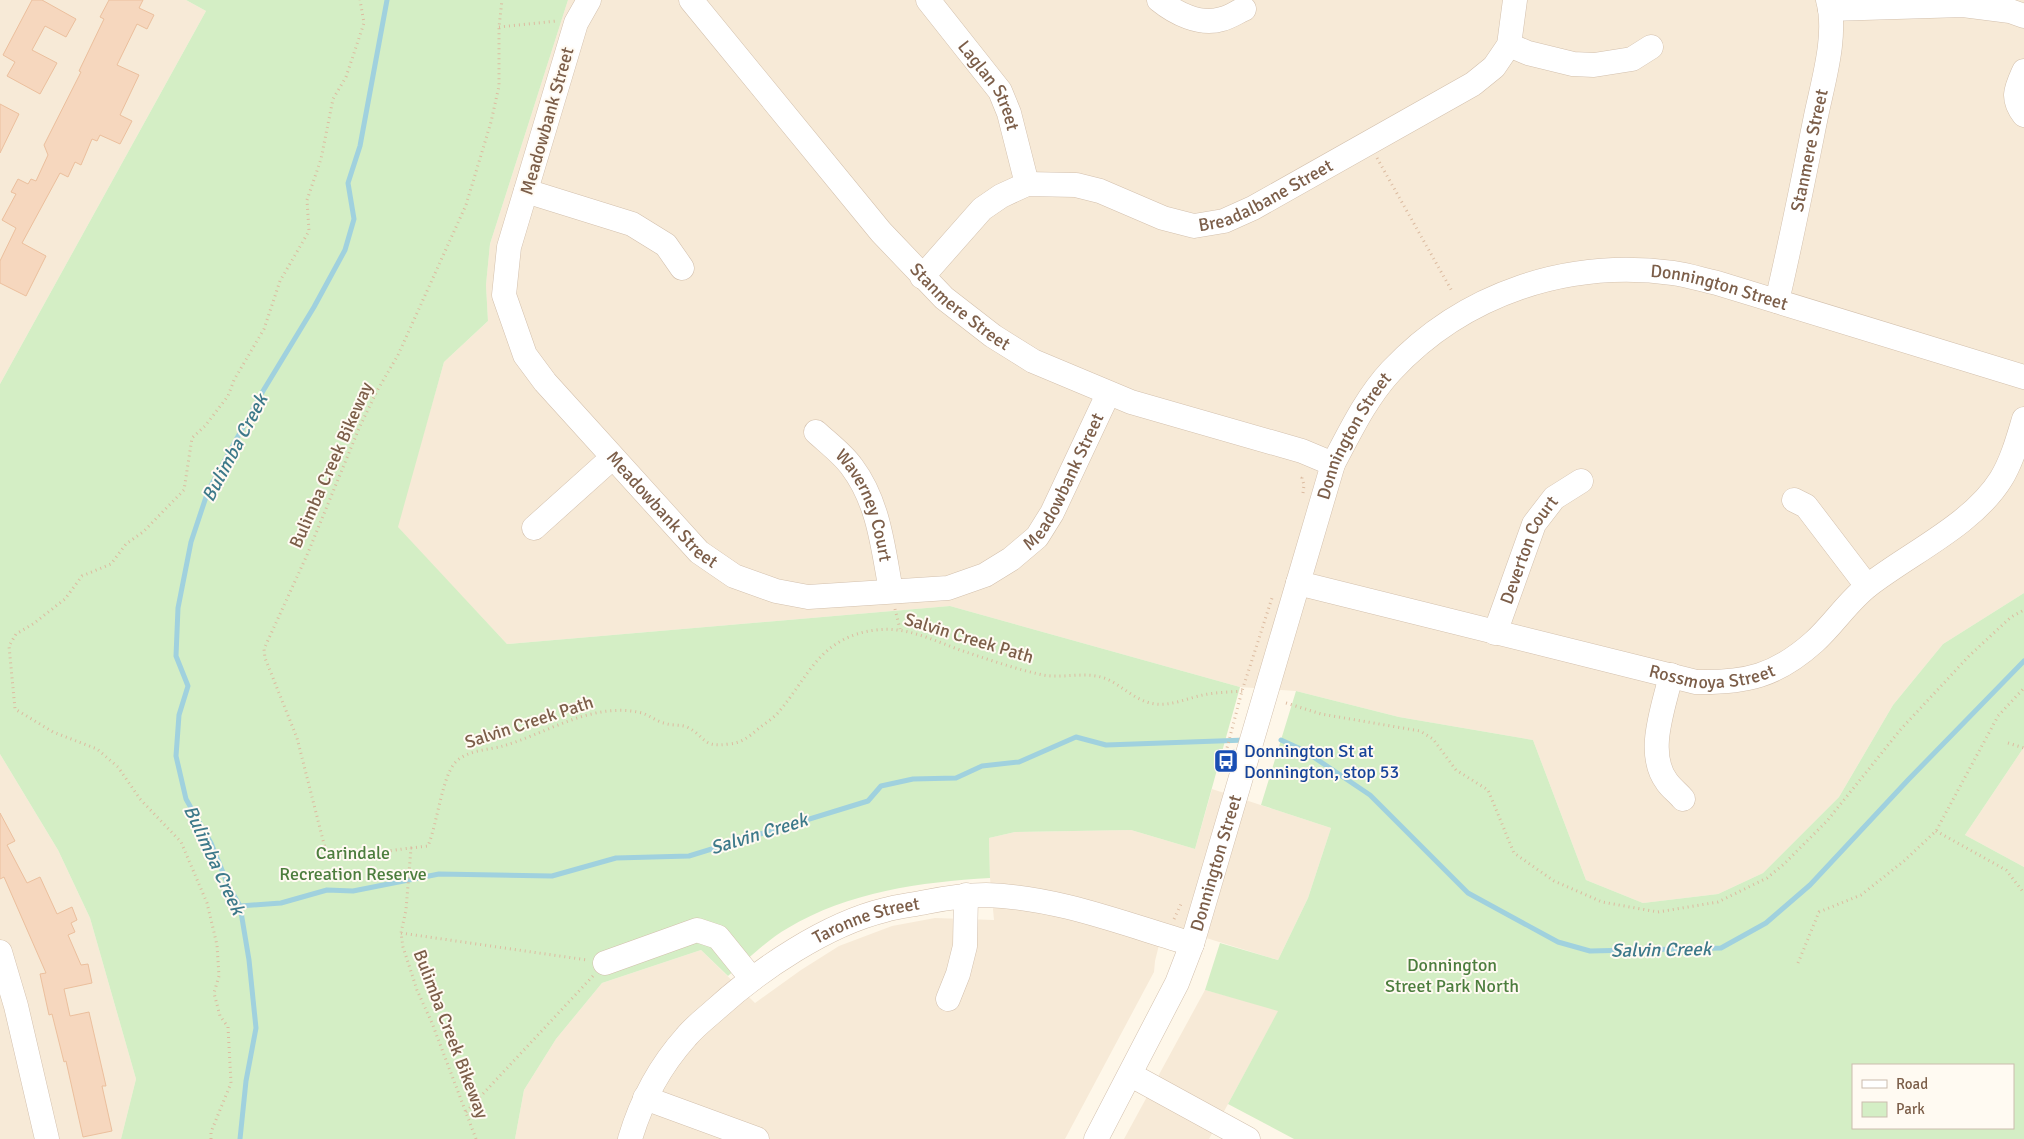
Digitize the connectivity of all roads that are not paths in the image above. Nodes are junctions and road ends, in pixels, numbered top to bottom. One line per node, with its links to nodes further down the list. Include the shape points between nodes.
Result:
1 (589, 0): 14 (street, Meadowbank Street, via 576,23)
2 (691, 0): 16 (street, Stanmere Street, via 880,232)
3 (928, 0): 13 (street, Laglan Street, via 1000,91 1009,113)
4 (1159, 0): 7 (street, via 1177,13 1198,20 1222,20)
5 (1515, 0): 9 (street, Breadalbane Street)
6 (1829, 4): 8 (street, via 1963,5); 17 (street, Stanmere Street, via 1829,50)
7 (1244, 8)
8 (2024, 16)
9 (1509, 45): 10 (street, via 1573,64 1594,65 1632,59); 13 (street, Breadalbane Street, via 1494,67 1473,84 1369,145 1224,221 1194,226 1163,218 1100,191 1076,185)
10 (1651, 46)
11 (2024, 71): 12 (street, via 2015,90 2017,105)
12 (2024, 115)
13 (1027, 184): 16 (street, Breadalbane Street, via 982,209)
14 (526, 191): 15 (street, via 632,224 666,245); 22 (street, Meadowbank Street, via 509,248 504,295 525,355)
15 (682, 268)
16 (922, 278): 19 (street, Stanmere Street, via 993,336 1033,361)
17 (1777, 302): 18 (street, Donnington Street); 23 (street, Donnington Street, via 1674,273 1629,269 1578,272 1530,283 1460,315 1397,366 1371,398)
18 (2024, 376)
19 (1108, 394): 23 (street, Stanmere Street, via 1302,451); 29 (street, Meadowbank Street, via 1052,512 1037,536 1011,559 984,575 948,588)
20 (2024, 419): 28 (street, Rossmoya Street, via 2002,478 1983,502)
21 (816, 432): 29 (street, Waverney Court, via 852,466 870,496)
22 (612, 458): 26 (street); 29 (street, Meadowbank Street, via 699,552 734,576 776,591 808,597)
23 (1333, 464): 27 (street, Donnington Street)
24 (1581, 481): 30 (street, Deverton Court, via 1554,498 1534,524)
25 (1794, 500): 28 (street, via 1806,506)
26 (534, 528)
27 (1298, 583): 30 (street, Rossmoya Street); 34 (street, Donnington Street, via 1261,711 1229,782)
28 (1867, 586): 31 (street, Rossmoya Street, via 1814,642 1785,664 1755,678 1706,682)
29 (891, 591)
30 (1495, 632): 31 (street, Rossmoya Street)
31 (1671, 675): 32 (street, via 1655,744 1657,760 1666,781)
32 (1683, 799)
33 (966, 896): 34 (street, Taronne Street, via 1025,898 1061,905); 37 (street, Taronne Street, via 884,910 845,924); 38 (street, via 965,946)
34 (1192, 944): 39 (street, Donnington Street, via 1177,983)
35 (0, 952): 41 (street)
36 (605, 963): 37 (street, via 697,930 718,937)
37 (752, 979): 40 (street, Taronne Street, via 686,1036)
38 (948, 999)
39 (1131, 1075): 44 (street, Donnington Street); 45 (street)
40 (645, 1098): 42 (street, Taronne Street); 43 (street)
41 (47, 1139)
42 (630, 1139)
43 (757, 1139)
44 (1096, 1139)
45 (1248, 1139)

